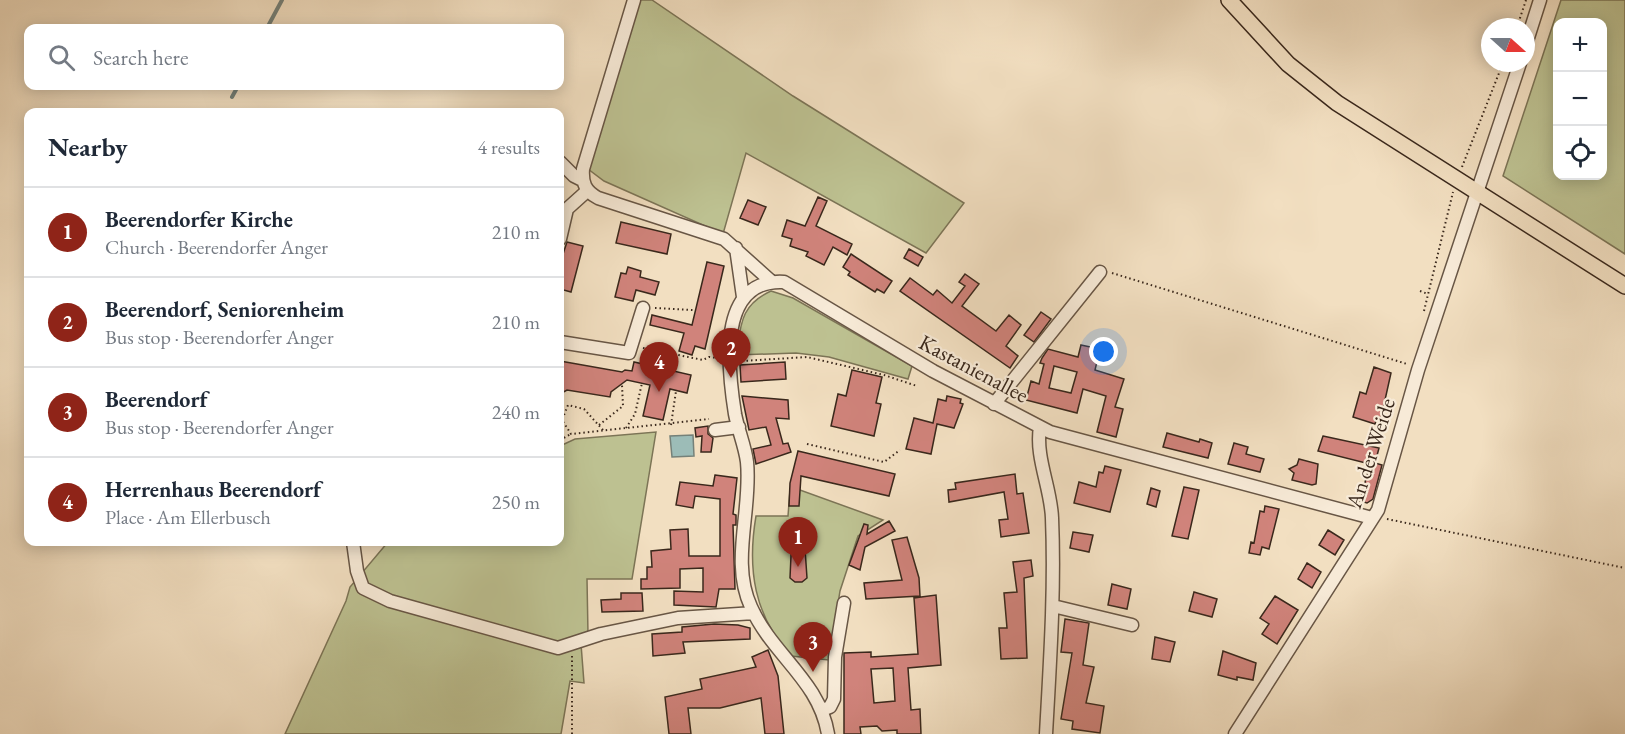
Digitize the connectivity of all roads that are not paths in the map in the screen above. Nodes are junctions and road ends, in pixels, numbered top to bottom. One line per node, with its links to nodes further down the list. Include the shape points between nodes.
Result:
1 (634, 0): 7 (street, via 583,169)
2 (1229, 0): 8 (main road, via 1288,64 1315,86)
3 (1540, 0): 4 (street)
4 (1534, 18)
5 (1517, 72): 8 (street, An der Weide)
6 (564, 166): 7 (street, Kastanienallee)
7 (584, 185): 9 (street, via 567,209); 10 (street, Kastanienallee, via 598,198 724,239)
8 (1478, 193): 13 (main road); 21 (street, An der Weide, via 1418,370 1378,510)
9 (564, 222)
10 (736, 248): 12 (street, Kastanienallee); 14 (street)
11 (1100, 272): 17 (street)
12 (772, 282): 14 (street); 17 (street, Kastanienallee, via 784,282)
13 (1625, 286)
14 (743, 297): 19 (street, via 732,330 729,358)
15 (643, 308): 16 (street, via 629,353)
16 (564, 343)
17 (994, 404): 20 (street, Kastanienallee)
18 (714, 424): 19 (street)
19 (739, 427): 25 (street, via 747,462 742,573)
20 (1040, 427): 21 (street, Kastanienallee, via 1076,441); 24 (street, via 1039,444 1052,509)
21 (1372, 518): 30 (street, An der Weide)
22 (354, 546): 25 (street, via 363,588 390,601 558,648 678,618)
23 (844, 603): 27 (street, via 835,657 834,699 830,707)
24 (1053, 606): 26 (street); 29 (street)
25 (754, 613): 27 (street, via 820,701)
26 (1132, 625)
27 (822, 710): 28 (street)
28 (828, 734)
29 (1046, 734)
30 (1235, 734)

